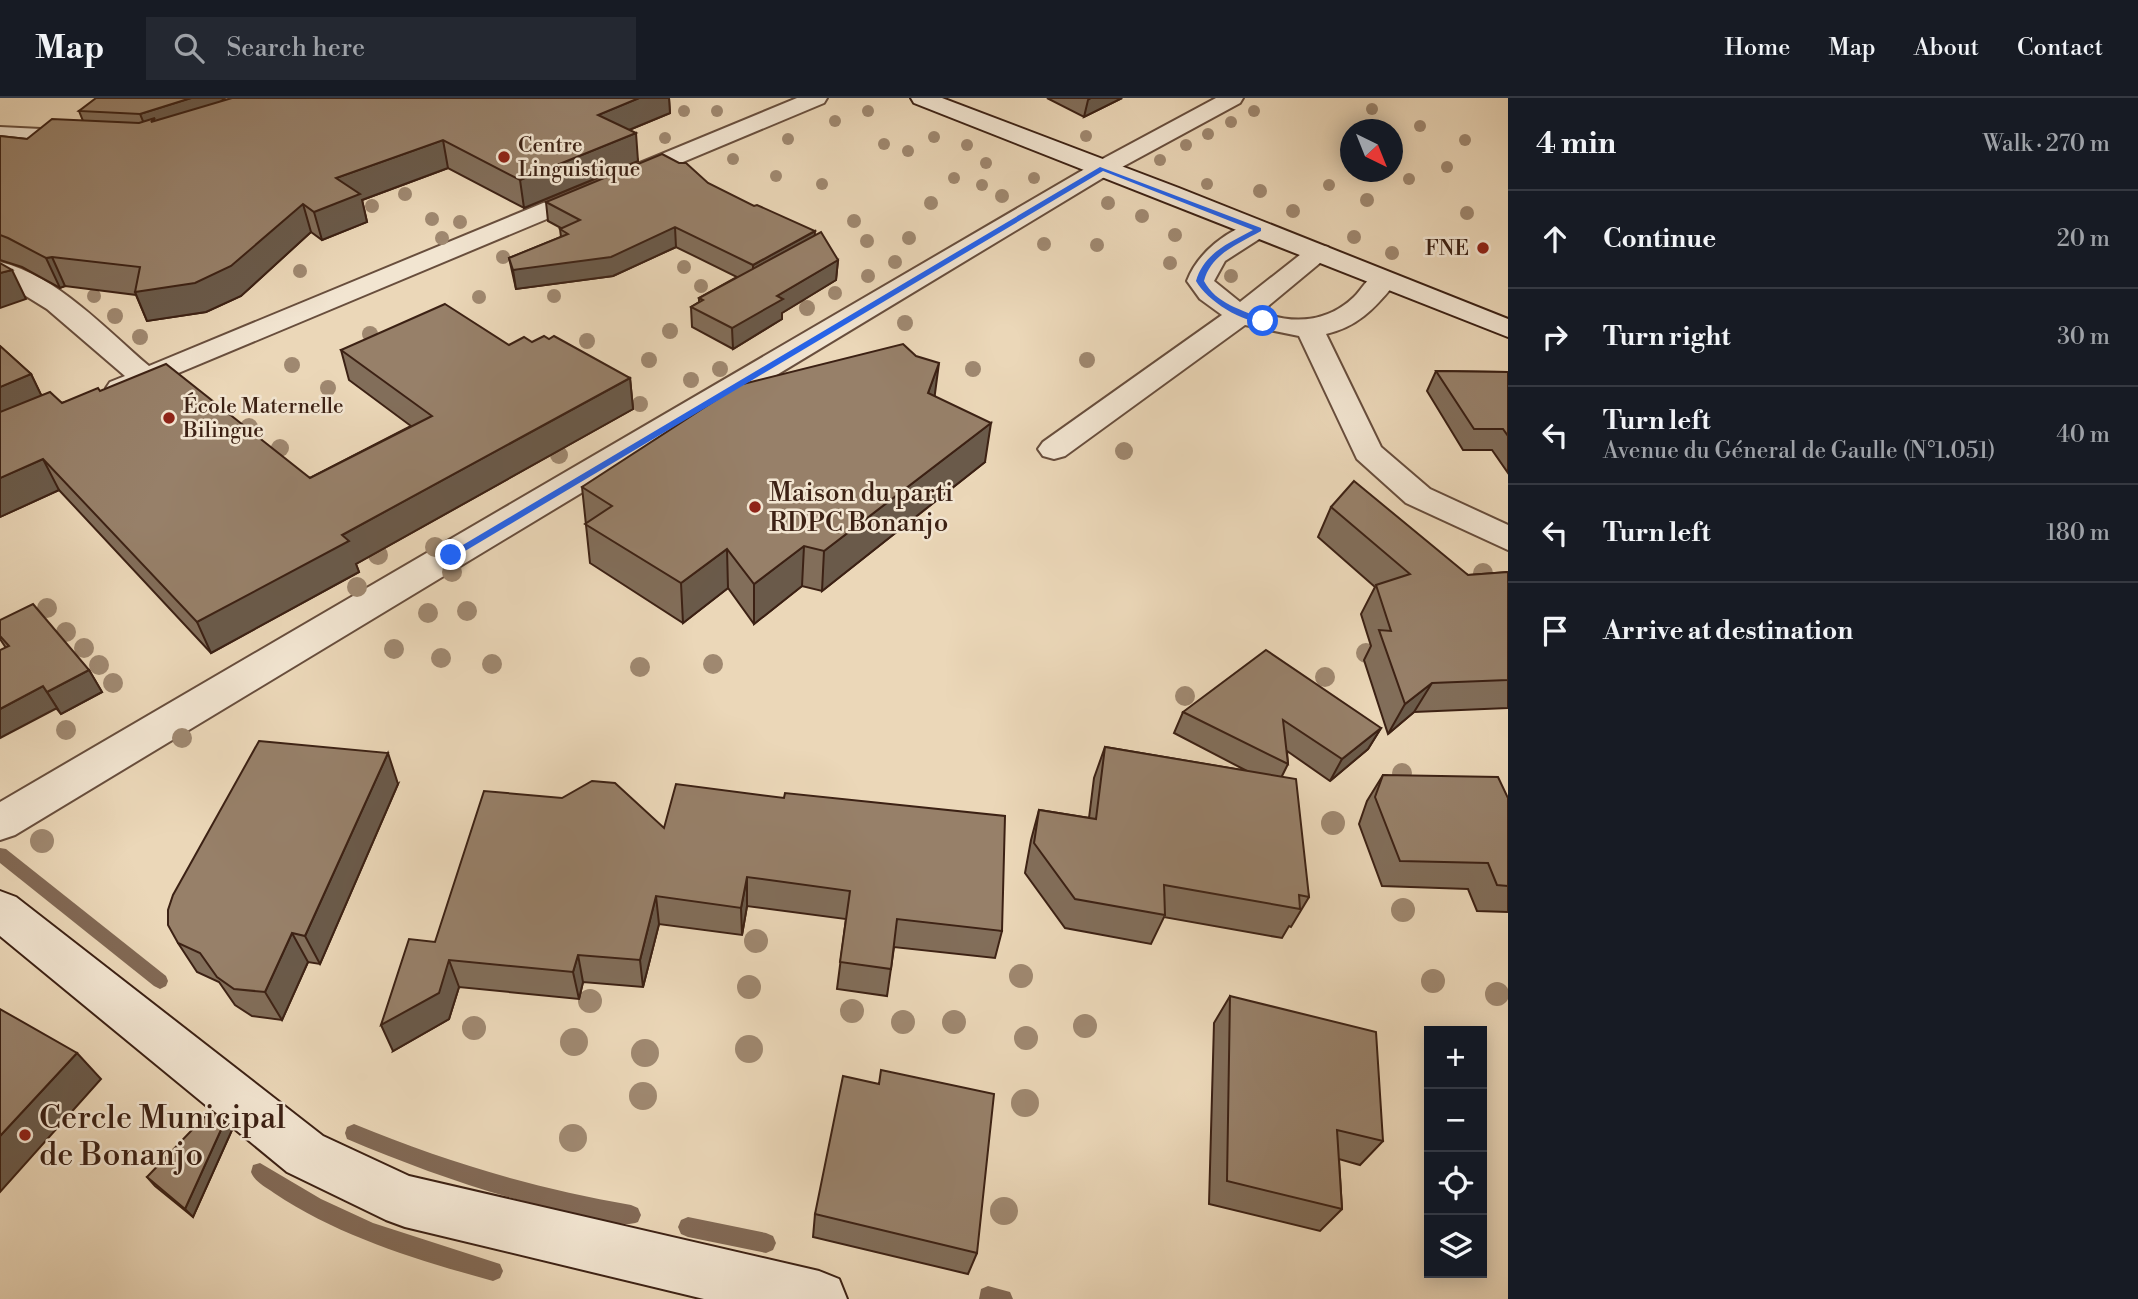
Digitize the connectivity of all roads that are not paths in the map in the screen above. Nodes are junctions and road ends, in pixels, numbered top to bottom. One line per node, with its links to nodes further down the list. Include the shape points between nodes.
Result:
1 (816, 98): 14 (street)
2 (922, 98): 6 (street)
3 (1232, 98): 6 (street)
4 (0, 134): 5 (street)
5 (108, 139)
6 (1103, 168): 7 (street); 18 (street)
7 (1258, 229): 8 (street); 11 (street, via 1219,252 1204,267 1200,281 1206,293)
8 (1319, 253): 10 (street); 11 (street)
9 (0, 270): 14 (street, via 43,294)
10 (1384, 280): 12 (street); 13 (street, via 1353,313)
11 (1242, 314): 13 (street); 16 (street)
12 (1508, 328)
13 (1310, 330): 17 (street, via 1368,452 1418,496)
14 (145, 378): 15 (street)
15 (97, 398)
16 (1054, 449)
17 (1508, 540)
18 (0, 823)
19 (0, 910): 20 (street, via 305,1154 405,1200)
20 (819, 1299)

